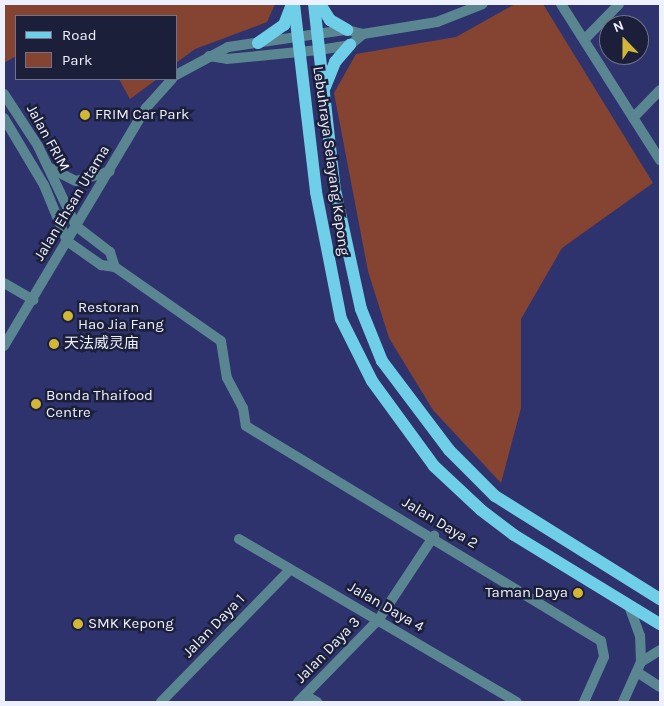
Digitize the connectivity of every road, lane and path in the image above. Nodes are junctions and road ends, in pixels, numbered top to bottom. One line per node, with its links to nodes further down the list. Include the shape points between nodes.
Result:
1 (293, 4): 10 (main road, Lebuhraya Selayang Kepong); 12 (main road, via 284,25)
2 (314, 4): 8 (main road, Lebuhraya Selayang Kepong)
3 (320, 4): 7 (main road, via 330,20)
4 (483, 4): 9 (street, via 437,22)
5 (561, 4): 11 (street)
6 (619, 4): 11 (street)
7 (346, 30): 8 (street); 9 (street)
8 (317, 34): 10 (street); 14 (main road, Lebuhraya Selayang Kepong)
9 (363, 34): 13 (street)
10 (298, 37): 12 (street); 15 (main road, Lebuhraya Selayang Kepong)
11 (584, 40): 23 (street)
12 (258, 43): 16 (street, via 228,47)
13 (350, 45): 14 (street); 20 (main road, via 335,62)
14 (319, 50): 15 (street); 20 (main road, Lebuhraya Selayang Kepong)
15 (300, 52): 16 (street, via 227,59); 38 (main road, Lebuhraya Selayang Kepong, via 316,192 341,320 372,381 434,466 481,510)
16 (209, 56): 17 (street)
17 (178, 74)
18 (171, 80): 27 (street, Jalan Ehsan Utama, via 146,108)
19 (660, 90): 23 (street)
20 (324, 92): 37 (main road, Lebuhraya Selayang Kepong, via 336,190 359,300 382,361 449,450 495,496)
21 (4, 94): 22 (street, Jalan FRIM)
22 (20, 117): 24 (street); 26 (street, Jalan FRIM)
23 (633, 118): 25 (street)
24 (6, 124): 29 (street, Jalan FRIM, via 44,185)
25 (660, 160)
26 (48, 167): 27 (street, via 76,181); 28 (street, Jalan FRIM)
27 (110, 171): 28 (street, Jalan Ehsan Utama)
28 (76, 226): 29 (street, Jalan Ehsan Utama); 30 (street, via 110,252)
29 (68, 241): 30 (street, via 101,265); 32 (street, Jalan Ehsan Utama)
30 (115, 267): 34 (street, Jalan Daya 2, via 221,341 227,378 243,408 246,426)
31 (4, 283): 32 (street)
32 (33, 300): 33 (street, Jalan Ehsan Utama)
33 (4, 346)
34 (434, 536): 39 (street, Jalan Daya 3); 49 (street, Jalan Daya 2, via 601,641 604,657)
35 (239, 539): 36 (street, Jalan Daya 4)
36 (290, 570): 39 (street, Jalan Daya 4); 46 (street, Jalan Daya 1)
37 (659, 598)
38 (629, 606): 40 (main road, Lebuhraya Selayang Kepong); 42 (street, via 640,636)
39 (379, 619): 45 (street, Jalan Daya 3); 48 (street, Jalan Daya 4)
40 (660, 624)
41 (660, 650): 42 (street)
42 (641, 662): 43 (street)
43 (637, 672): 44 (street); 50 (street)
44 (660, 687)
45 (302, 699): 47 (street)
46 (161, 702)
47 (317, 702)
48 (517, 702)
49 (584, 702)
50 (623, 702)

